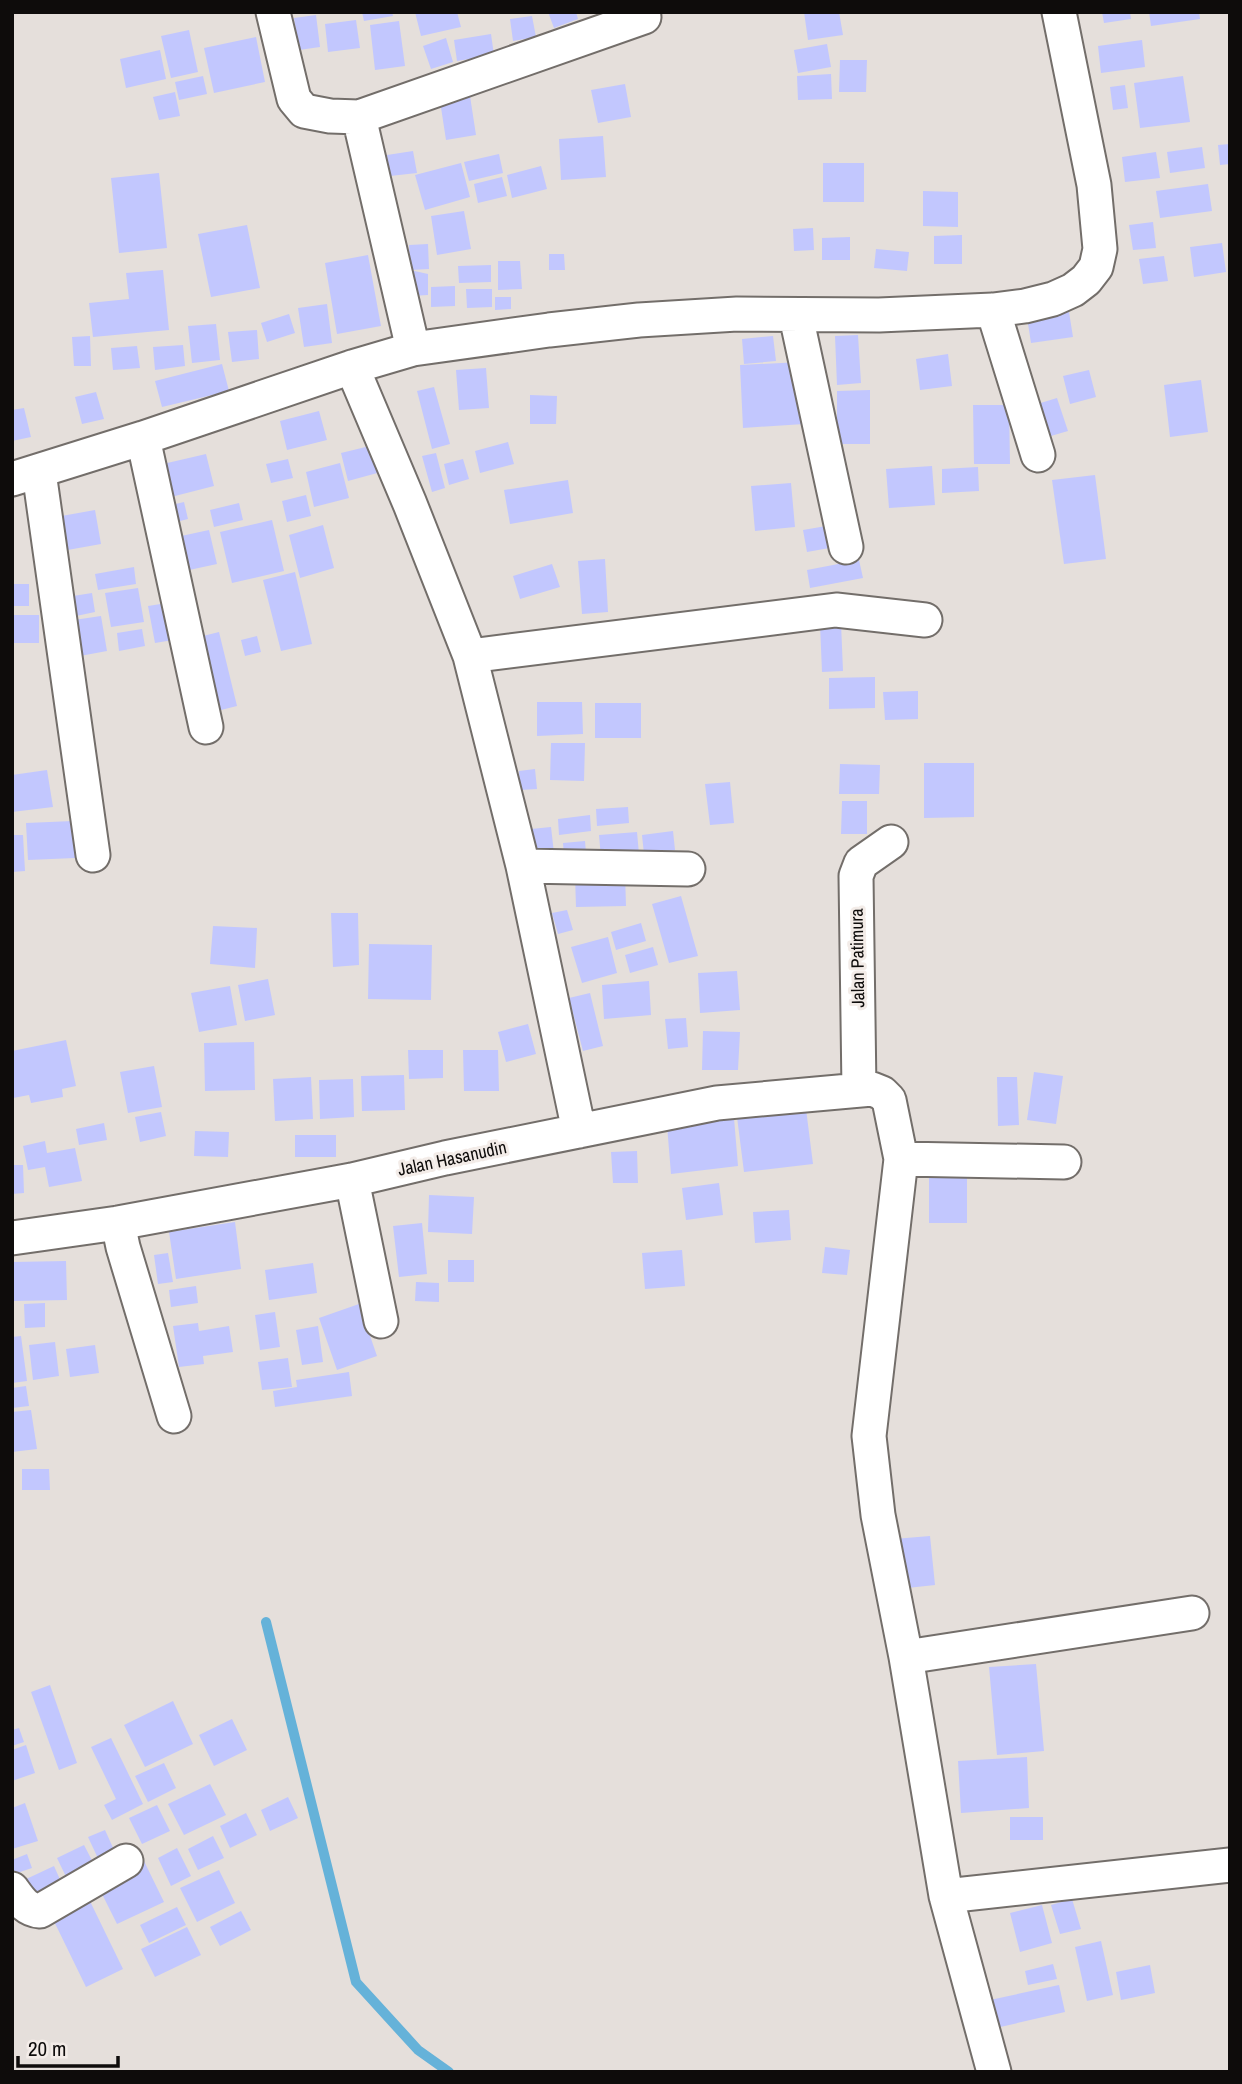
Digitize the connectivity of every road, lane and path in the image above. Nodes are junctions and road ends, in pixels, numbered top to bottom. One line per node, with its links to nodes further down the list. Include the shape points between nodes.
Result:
1 (273, 12): 4 (street, via 294,99 304,111)
2 (1059, 12): 5 (street, via 1094,185 1100,249 1096,267 1073,290 1054,299)
3 (644, 17): 4 (street)
4 (359, 117): 7 (street)
5 (993, 310): 6 (street); 10 (street)
6 (796, 316): 7 (street, via 737,314 639,320); 12 (street)
7 (412, 349): 8 (street)
8 (352, 367): 9 (street); 14 (street)
9 (143, 438): 11 (street); 15 (street)
10 (1038, 455)
11 (26, 476): 17 (street)
12 (846, 547)
13 (925, 620): 14 (street, via 836,610)
14 (470, 656): 18 (street)
15 (206, 727)
16 (891, 842): 20 (street, Jalan Patimura, via 860,863 856,876)
17 (93, 855)
18 (523, 866): 19 (street); 21 (street)
19 (688, 869)
20 (874, 1095): 21 (street, Jalan Hasanudin, via 717,1104); 22 (street, Jalan Patimura)
21 (579, 1131): 24 (street, Jalan Hasanudin)
22 (901, 1159): 23 (street); 30 (street, Jalan Patimura, via 869,1436 878,1515)
23 (1064, 1161)
24 (352, 1180): 25 (street, Jalan Hasanudin); 27 (street)
25 (118, 1223): 26 (street, Jalan Hasanudin); 28 (street)
26 (12, 1238)
27 (382, 1321)
28 (174, 1416)
29 (1192, 1613): 30 (street)
30 (906, 1657): 34 (street, Jalan Patimura)
31 (126, 1861): 33 (street, via 40,1911 23,1904)
32 (1230, 1865): 34 (street)
33 (12, 1889)
34 (946, 1896): 35 (street, Jalan Patimura)
35 (994, 2072)

